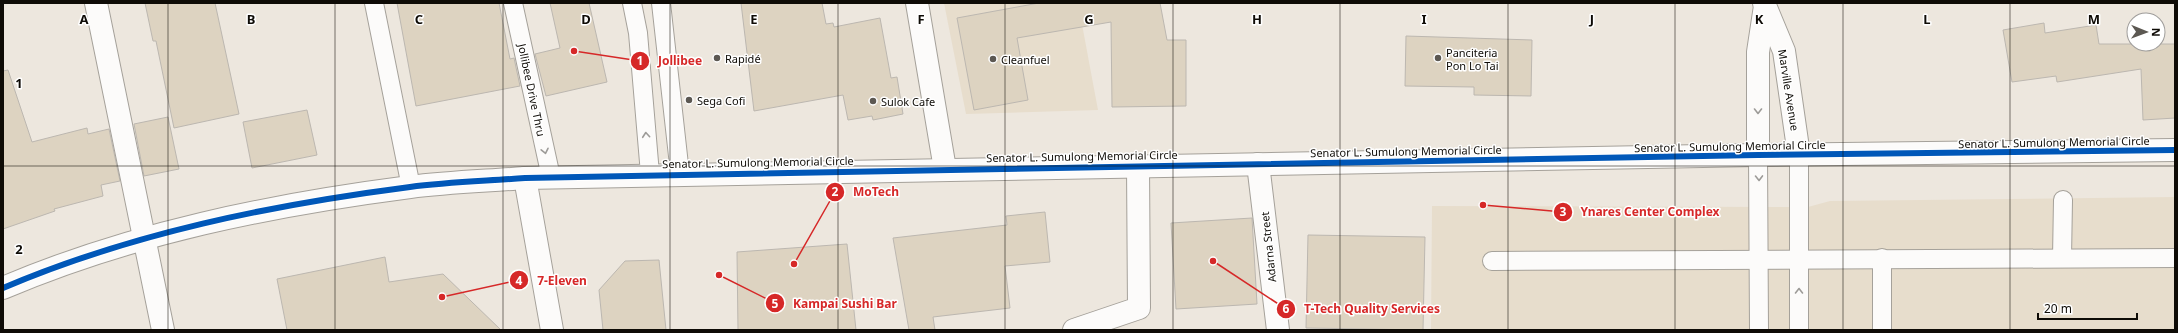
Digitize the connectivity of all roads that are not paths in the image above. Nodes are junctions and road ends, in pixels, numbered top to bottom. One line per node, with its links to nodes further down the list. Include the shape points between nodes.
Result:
1 (96, 3): 20 (main road)
2 (374, 3): 18 (lane)
3 (513, 3): 16 (lane, Jollibee Drive Thru, one-way to 16)
4 (632, 3): 14 (lane, one-way to 4, via 638,33)
5 (661, 3): 15 (lane)
6 (917, 3): 13 (main road)
7 (1764, 4): 9 (main road, Marville Avenue, one-way to 9, via 1758,52); 10 (main road, Marville Avenue, via 1784,51)
8 (2175, 150): 10 (main road, Senator L. Sumulong Memorial Circle)
9 (1758, 155): 10 (main road, Senator L. Sumulong Memorial Circle); 11 (main road, Senator L. Sumulong Memorial Circle); 25 (lane, one-way to 25)
10 (1799, 155): 21 (lane)
11 (1258, 164): 12 (main road, Senator L. Sumulong Memorial Circle); 31 (main road, Adarna Street)
12 (1138, 166): 13 (main road, Senator L. Sumulong Memorial Circle); 30 (main road, via 1139,308)
13 (945, 169): 15 (main road, Senator L. Sumulong Memorial Circle)
14 (650, 174): 15 (main road, Senator L. Sumulong Memorial Circle); 16 (main road, Senator L. Sumulong Memorial Circle)
15 (680, 174)
16 (551, 177): 17 (main road, Senator L. Sumulong Memorial Circle)
17 (525, 178): 18 (main road, Senator L. Sumulong Memorial Circle); 29 (main road)
18 (411, 187): 20 (main road, Senator L. Sumulong Memorial Circle, via 273,208)
19 (2063, 200): 23 (lane)
20 (143, 238): 27 (main road, Senator L. Sumulong Memorial Circle); 28 (main road)
21 (1799, 258): 22 (lane); 25 (lane); 33 (lane, one-way to 21)
22 (1882, 258): 23 (lane); 34 (lane)
23 (2062, 258): 24 (lane)
24 (2175, 258)
25 (1759, 259): 26 (lane); 32 (lane)
26 (1492, 261)
27 (3, 288)
28 (163, 330)
29 (552, 330)
30 (1074, 330)
31 (1278, 330)
32 (1759, 330)
33 (1799, 330)
34 (1882, 330)

